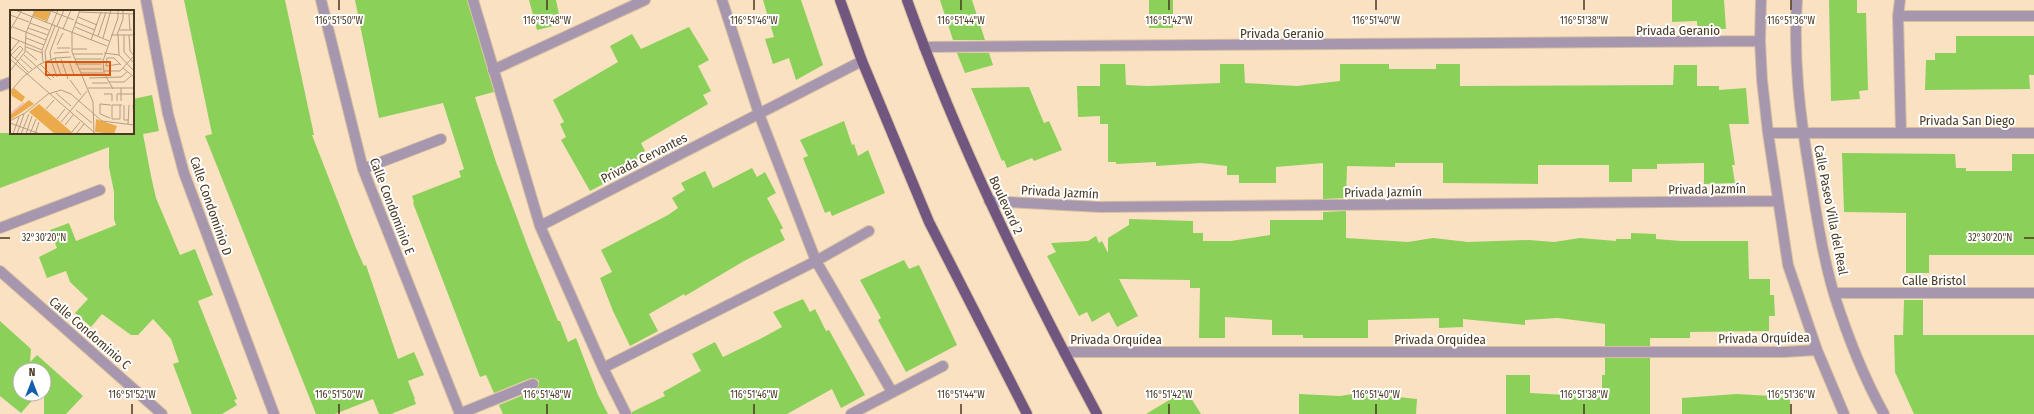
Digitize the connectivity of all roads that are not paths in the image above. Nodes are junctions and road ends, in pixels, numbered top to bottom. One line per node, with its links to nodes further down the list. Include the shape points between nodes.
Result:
1 (146, 0): 43 (street, Calle Condominio D, via 168,114 184,173)
2 (321, 0): 25 (street, Calle Condominio E)
3 (473, 0): 16 (street)
4 (645, 0): 16 (street)
5 (722, 0): 19 (street)
6 (840, 0): 15 (main road)
7 (907, 0): 14 (main road, Boulevard 2)
8 (1761, 0): 13 (street)
9 (1797, 0): 23 (street, Calle Paseo Villa del Real, via 1796,71)
10 (1900, 0): 11 (street, Privada San Diego)
11 (1898, 16): 12 (street); 21 (street, Privada San Diego)
12 (2034, 16)
13 (1760, 41): 14 (street, Privada Geranio); 20 (street)
14 (924, 47): 28 (main road, Boulevard 2)
15 (862, 61): 19 (street, Privada Cervantes); 47 (main road, via 929,222)
16 (493, 70): 29 (street)
17 (10, 82): 18 (street)
18 (0, 86)
19 (759, 114): 29 (street, Privada Cervantes); 32 (street)
20 (1768, 133): 23 (street, Privada San Diego); 27 (street)
21 (1901, 133): 22 (street, Privada San Diego); 23 (street, Privada San Diego)
22 (2034, 133)
23 (1803, 134): 34 (street, Calle Paseo Villa del Real)
24 (441, 139): 25 (street)
25 (363, 169): 44 (street, Calle Condominio E)
26 (100, 190): 30 (street)
27 (1778, 201): 28 (street, Privada Jazmín, via 1100,207); 36 (street, via 1788,265)
28 (989, 202): 37 (main road, Boulevard 2)
29 (540, 226): 39 (street)
30 (0, 228)
31 (869, 231): 32 (street)
32 (816, 260): 39 (street); 41 (street)
33 (0, 271): 42 (street, Calle Condominio C)
34 (1834, 293): 35 (street, Calle Bristol); 50 (street, Calle Paseo Villa del Real, via 1855,355)
35 (2034, 293)
36 (1817, 350): 37 (street, Privada Orquídea); 49 (street)
37 (1064, 352): 48 (main road, Boulevard 2)
38 (943, 366): 41 (street)
39 (603, 368): 45 (street)
40 (533, 384): 44 (street)
41 (892, 392): 46 (street)
42 (162, 414)
43 (274, 414)
44 (460, 414)
45 (626, 414)
46 (851, 414)
47 (1027, 414)
48 (1097, 414)
49 (1844, 414)
50 (1884, 414)

